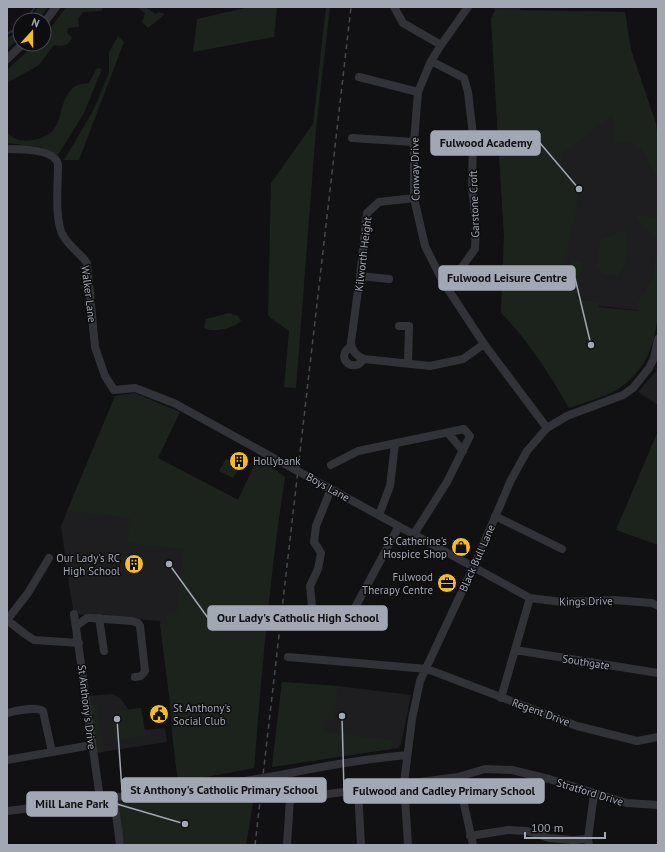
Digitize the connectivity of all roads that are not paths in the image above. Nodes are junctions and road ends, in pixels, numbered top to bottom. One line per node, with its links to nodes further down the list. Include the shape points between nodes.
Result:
1 (394, 7): 3 (street, via 403,23)
2 (468, 7): 3 (street, Conway Drive)
3 (441, 44): 6 (street, Conway Drive)
4 (15, 52): 5 (street)
5 (7, 60)
6 (431, 61): 8 (street, Conway Drive); 15 (street, Garstone Croft, via 464,78 473,135 475,249 461,268)
7 (359, 77): 8 (street)
8 (418, 92): 10 (street, Conway Drive)
9 (352, 138): 10 (street)
10 (414, 142): 12 (street, Conway Drive)
11 (7, 148): 22 (street, Walker Lane, via 49,154 56,160 58,222 63,237 81,254 86,263 96,347 105,376)
12 (414, 198): 13 (street, Kilworth Height, via 379,202 367,213); 15 (street, Conway Drive, via 425,246)
13 (360, 276): 14 (street); 19 (street, Kilworth Height)
14 (389, 279)
15 (442, 280): 18 (street, Conway Drive)
16 (399, 326): 21 (street, via 408,326)
17 (658, 339): 23 (street, Black Bull Lane, via 649,368 633,388 623,395 567,416)
18 (484, 344): 21 (street, Kilworth Height, via 463,359 430,366); 23 (street, Conway Drive)
19 (351, 346): 20 (street, via 356,354); 20 (street, Kilworth Height, via 345,352 346,362 356,365)
20 (364, 359): 21 (street, Kilworth Height)
21 (408, 363)
22 (114, 390): 28 (street, Boys Lane, bridge, via 134,388 174,403)
23 (547, 428): 30 (street, Black Bull Lane, via 527,451)
24 (448, 432): 25 (street); 26 (street); 26 (street, via 464,429 470,436)
25 (395, 444): 27 (street, via 358,451); 29 (street, via 390,486)
26 (463, 451): 32 (street)
27 (331, 465)
28 (331, 489): 29 (street, Boys Lane); 37 (street, via 316,526 314,542 321,553 318,569 310,586)
29 (379, 515): 31 (street, Boys Lane)
30 (495, 516): 33 (street); 35 (street, Black Bull Lane)
31 (399, 526): 32 (street, Boys Lane); 40 (street)
32 (414, 534): 35 (street, Boys Lane)
33 (562, 549)
34 (45, 559): 42 (street, via 28,593)
35 (474, 566): 36 (street, Kings Drive); 48 (street, Black Bull Lane)
36 (530, 598): 38 (street, Kings Drive, via 562,602 614,600 652,603); 45 (street)
37 (312, 606)
38 (658, 606)
39 (74, 614): 43 (street, St Anthony's Drive)
40 (351, 615)
41 (99, 618): 43 (street, via 87,618); 46 (street, via 107,641); 50 (street, via 132,621 140,626 145,671 140,677)
42 (7, 620): 44 (street, via 34,640)
43 (76, 626): 44 (street, St Anthony's Drive)
44 (79, 643): 63 (street, St Anthony's Drive)
45 (515, 650): 49 (street, Southgate); 51 (street)
46 (104, 651)
47 (288, 657): 48 (street, Regent Drive)
48 (426, 669): 51 (street, Regent Drive); 56 (street, Black Bull Lane, via 415,700)
49 (658, 673)
50 (135, 677)
51 (501, 698): 53 (street, Regent Drive, via 577,726 637,741)
52 (7, 713): 55 (street, via 37,709 43,711)
53 (658, 737)
54 (86, 746): 55 (street)
55 (52, 752): 57 (street)
56 (407, 755): 59 (street, Black Bull Lane); 62 (street, bridge, via 324,766 238,782)
57 (7, 760)
58 (458, 777): 59 (street, Stratford Drive); 61 (street, Stratford Drive, via 484,769 512,770); 66 (street)
59 (404, 783): 60 (street, Stratford Drive); 71 (street, Black Bull Lane)
60 (358, 789): 69 (street, Stratford Drive, via 290,799); 70 (street)
61 (594, 794): 64 (street, Stratford Drive, via 627,803); 67 (street)
62 (114, 798): 63 (street); 68 (street)
63 (100, 799): 65 (street)
64 (658, 805)
65 (7, 811)
66 (470, 836): 67 (street, via 508,830); 72 (street)
67 (588, 842)
68 (120, 845)
69 (287, 845)
70 (361, 845)
71 (408, 845)
72 (472, 845)

